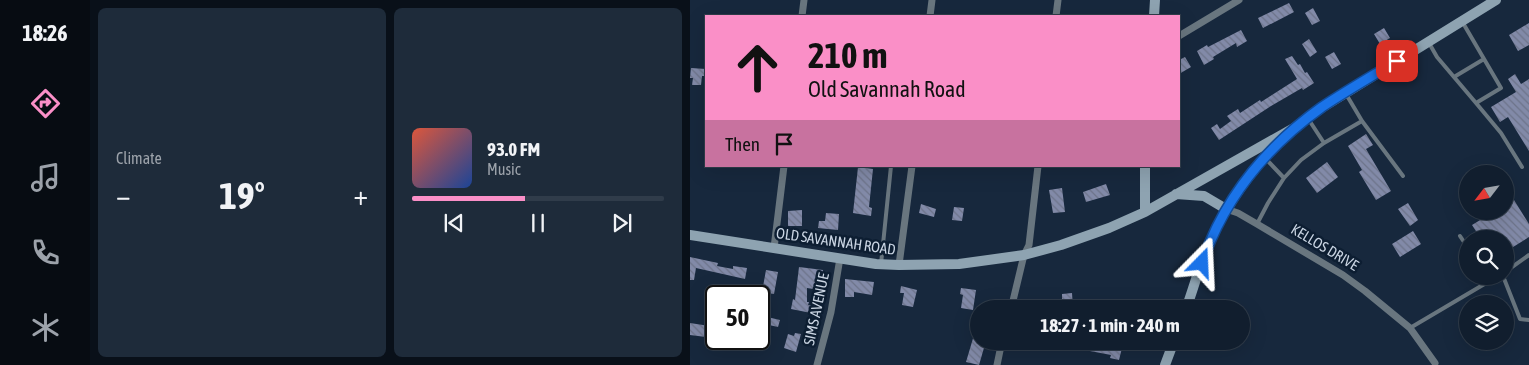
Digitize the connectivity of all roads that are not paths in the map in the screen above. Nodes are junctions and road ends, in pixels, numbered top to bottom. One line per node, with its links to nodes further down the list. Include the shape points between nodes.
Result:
1 (804, 0): 7 (street)
2 (932, 0): 8 (street)
3 (1058, 0): 9 (street)
4 (1155, 0): 10 (main road)
5 (1239, 0): 12 (street)
6 (1496, 0): 11 (main road)
7 (802, 15)
8 (930, 15)
9 (1056, 15)
10 (1154, 15)
11 (1461, 21): 13 (main road); 14 (lane)
12 (1180, 35)
13 (1428, 42): 15 (lane); 16 (main road)
14 (1484, 59): 15 (lane); 17 (lane, via 1501,88)
15 (1454, 77): 17 (lane)
16 (1345, 93): 18 (main road); 19 (lane)
17 (1476, 103): 28 (lane, via 1502,133)
18 (1308, 118): 20 (main road); 21 (lane)
19 (1362, 121): 21 (lane); 29 (lane)
20 (1299, 124): 22 (main road); 31 (main road, OLD SAVANNAH ROAD)
21 (1324, 143): 30 (lane)
22 (1264, 158): 30 (lane); 32 (main road)
23 (784, 167): 36 (street)
24 (891, 167): 40 (lane)
25 (912, 167): 41 (street)
26 (1038, 167): 37 (street, via 1029,246)
27 (1145, 167): 33 (main road)
28 (1522, 167)
29 (1403, 176)
30 (1284, 178): 34 (lane)
31 (1175, 194): 32 (main road, KELLOS DRIVE, via 1204,196); 33 (main road, OLD SAVANNAH ROAD)
32 (1226, 209): 34 (street, KELLOS DRIVE); 46 (main road, via 1208,245)
33 (1145, 212): 37 (main road, OLD SAVANNAH ROAD, via 1083,238)
34 (1257, 224): 48 (street, KELLOS DRIVE, via 1343,275)
35 (690, 235): 36 (main road, OLD SAVANNAH ROAD)
36 (774, 248): 39 (main road, OLD SAVANNAH ROAD)
37 (1024, 255): 41 (main road, OLD SAVANNAH ROAD, via 959,264); 45 (street)
38 (1529, 255): 42 (lane)
39 (840, 258): 40 (main road, OLD SAVANNAH ROAD); 52 (street, SIMS AVENUE, via 831,312)
40 (881, 264): 41 (main road, OLD SAVANNAH ROAD)
41 (900, 265)
42 (1514, 266)
43 (1484, 285): 48 (lane)
44 (1507, 285): 47 (lane, via 1520,319)
45 (1012, 300)
46 (1189, 300)
47 (1529, 320)
48 (1410, 328): 51 (street, KELLOS DRIVE)
49 (1000, 350): 53 (street)
50 (1171, 350): 54 (main road)
51 (1436, 363)
52 (817, 365)
53 (996, 365)
54 (1165, 365)

